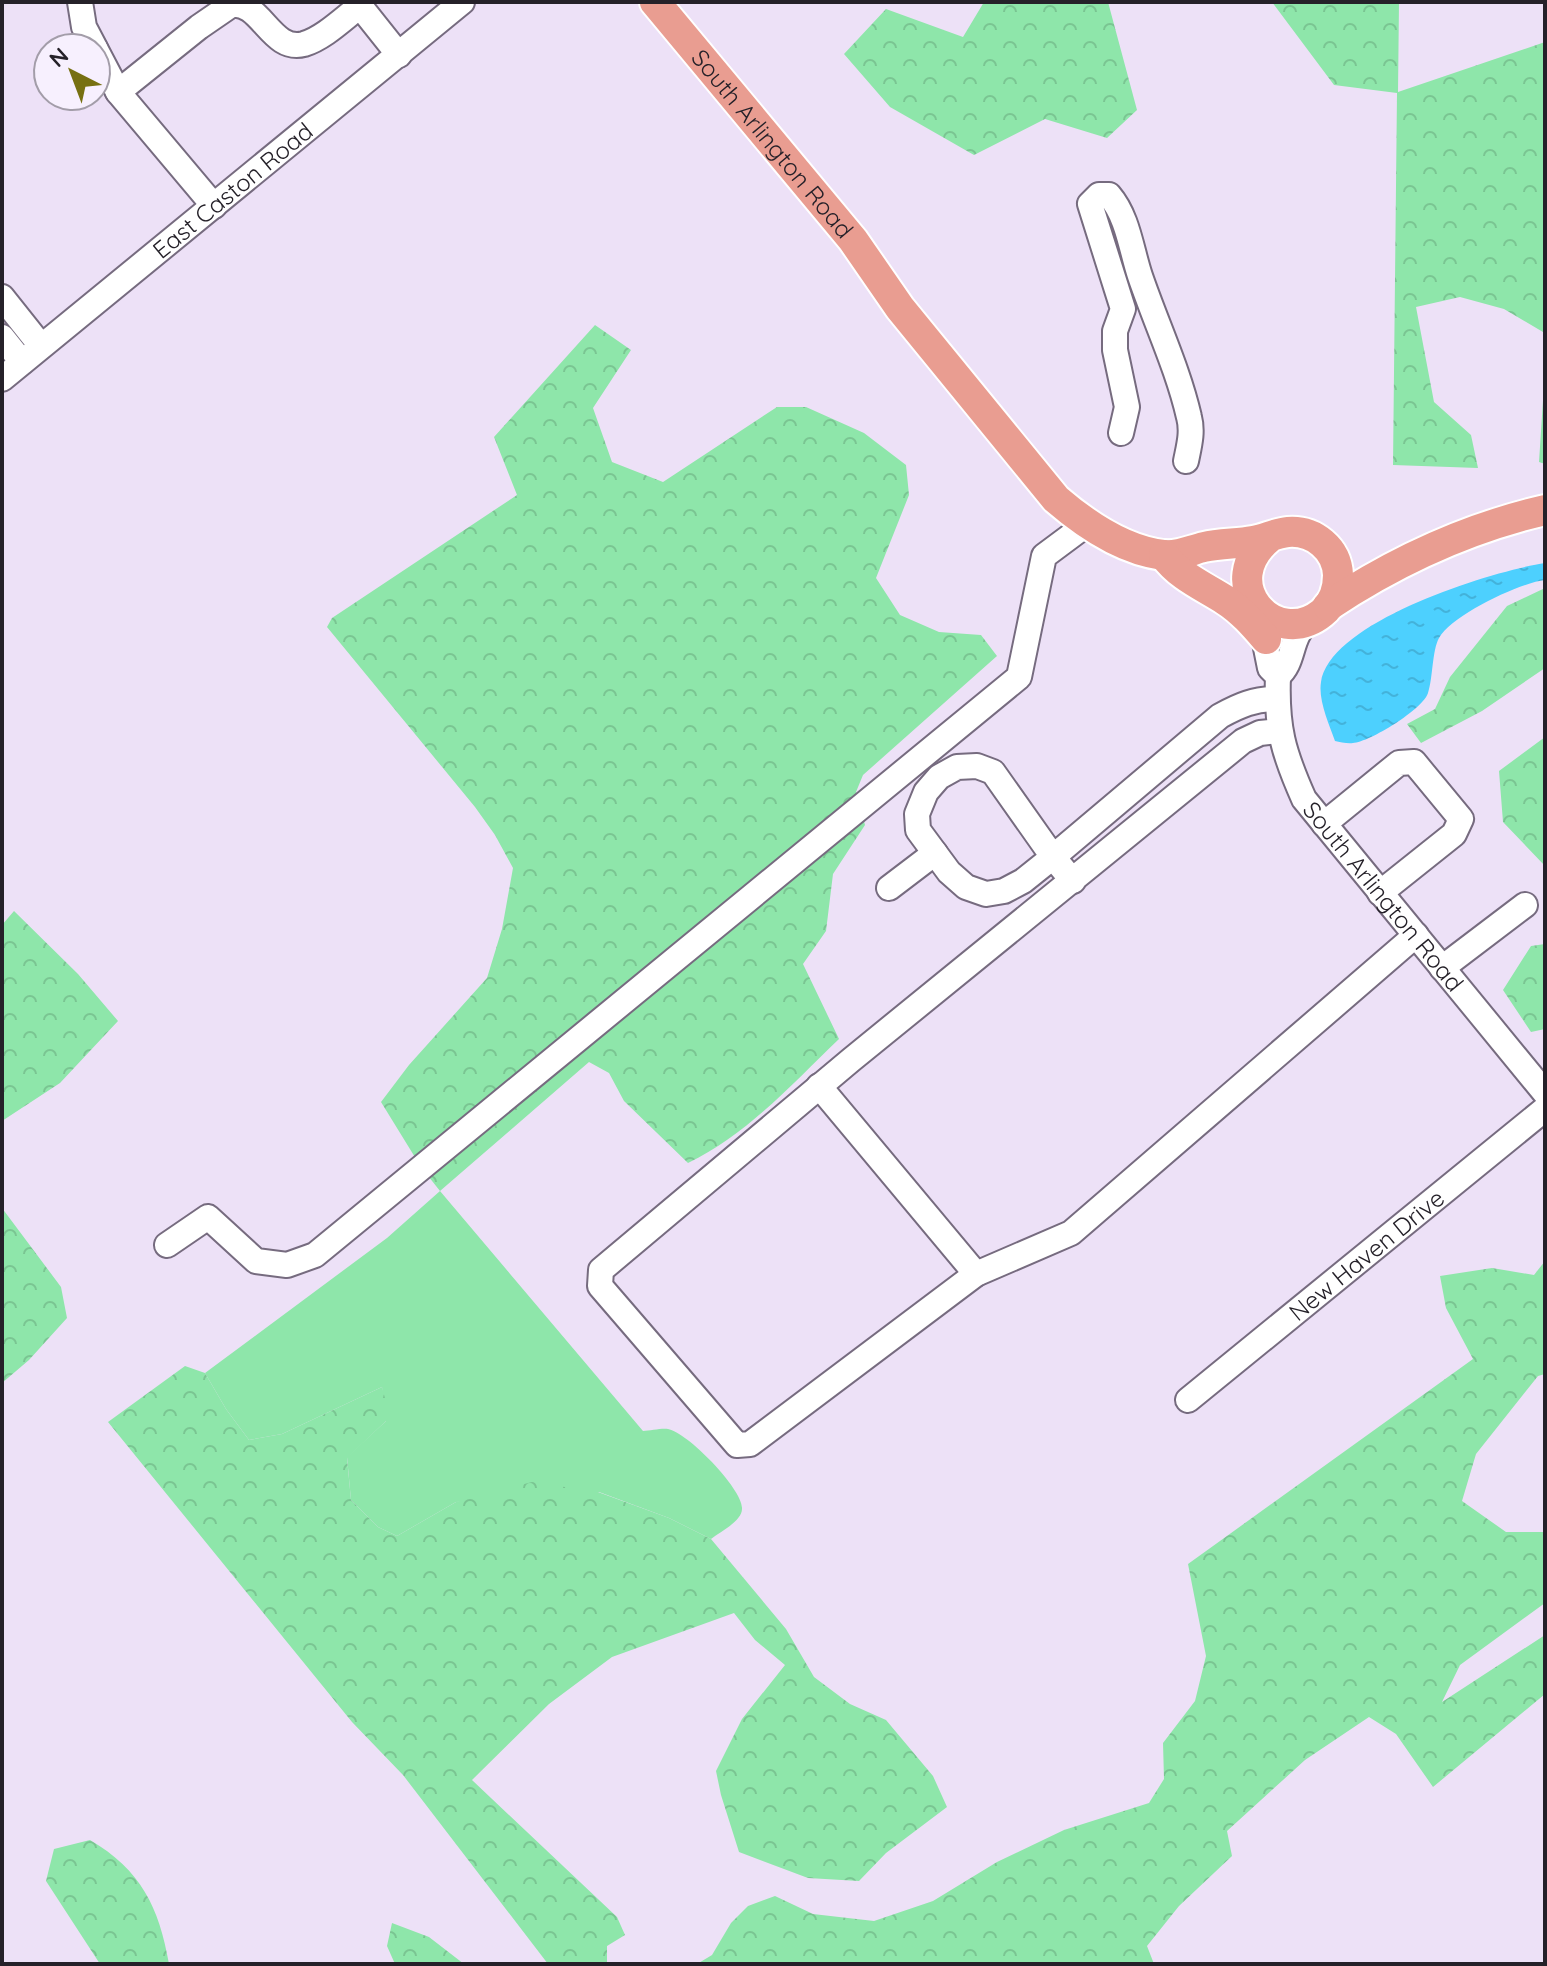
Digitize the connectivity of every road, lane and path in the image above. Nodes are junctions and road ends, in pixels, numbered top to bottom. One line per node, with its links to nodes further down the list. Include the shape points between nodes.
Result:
1 (80, 2): 5 (street)
2 (462, 2): 6 (street, East Caston Road)
3 (655, 2): 18 (main road, South Arlington Road, via 853,240 1056,499)
4 (361, 4): 6 (street); 8 (street, via 294,46 247,7 231,5)
5 (87, 32)
6 (399, 55): 9 (street, East Caston Road)
7 (112, 80): 8 (street)
8 (118, 92): 9 (street)
9 (214, 206): 12 (street, East Caston Road)
10 (2, 297): 12 (street)
11 (2, 337): 13 (street)
12 (41, 346): 13 (street, East Caston Road)
13 (22, 362): 14 (street, East Caston Road)
14 (2, 379)
15 (1121, 433): 16 (street, via 1127,407 1115,331 1123,309 1090,204 1099,195 1109,195 1119,207 1184,399 1191,437)
16 (1186, 461)
17 (1545, 510): 22 (main road, via 1503,521)
18 (1087, 524): 21 (main road, South Arlington Road, via 1114,539); 40 (street, via 1044,556 1019,677 315,1255 287,1265 256,1261 208,1217)
19 (1270, 537): 20 (main road, via 1299,532); 21 (main road); 23 (main road, via 1250,559 1246,573)
20 (1330, 551): 22 (main road); 24 (main road, via 1338,586)
21 (1177, 554): 23 (main road, via 1197,559 1240,585); 25 (main road, via 1174,569 1228,602)
22 (1395, 565): 24 (main road)
23 (1252, 600): 24 (main road, via 1279,622 1294,624); 25 (street, South Arlington Road)
24 (1319, 613): 26 (street, South Arlington Road, via 1300,628)
25 (1266, 639): 26 (street, South Arlington Road)
26 (1278, 688): 27 (street, South Arlington Road); 30 (street, via 1220,716)
27 (1279, 731): 28 (street, South Arlington Road, via 1304,799); 31 (street, via 1243,741)
28 (1324, 824): 33 (street, South Arlington Road); 33 (street, via 1399,763 1414,762 1461,819 1454,834)
29 (935, 853): 30 (street, via 966,887 986,894 1023,881); 30 (street, via 918,830 917,814 926,792 957,767 977,766 993,772); 32 (street)
30 (1053, 857): 31 (street)
31 (1073, 881): 37 (street)
32 (889, 888)
33 (1380, 893): 35 (street, South Arlington Road)
34 (1525, 905): 36 (street)
35 (1416, 935): 36 (street, South Arlington Road); 41 (street, via 1071,1233)
36 (1442, 968): 38 (street, South Arlington Road)
37 (819, 1086): 41 (street); 41 (street, via 601,1270 600,1286 737,1445 750,1444)
38 (1545, 1093)
39 (1545, 1109): 42 (street, New Haven Drive)
40 (167, 1245)
41 (976, 1274)
42 (1188, 1400)

